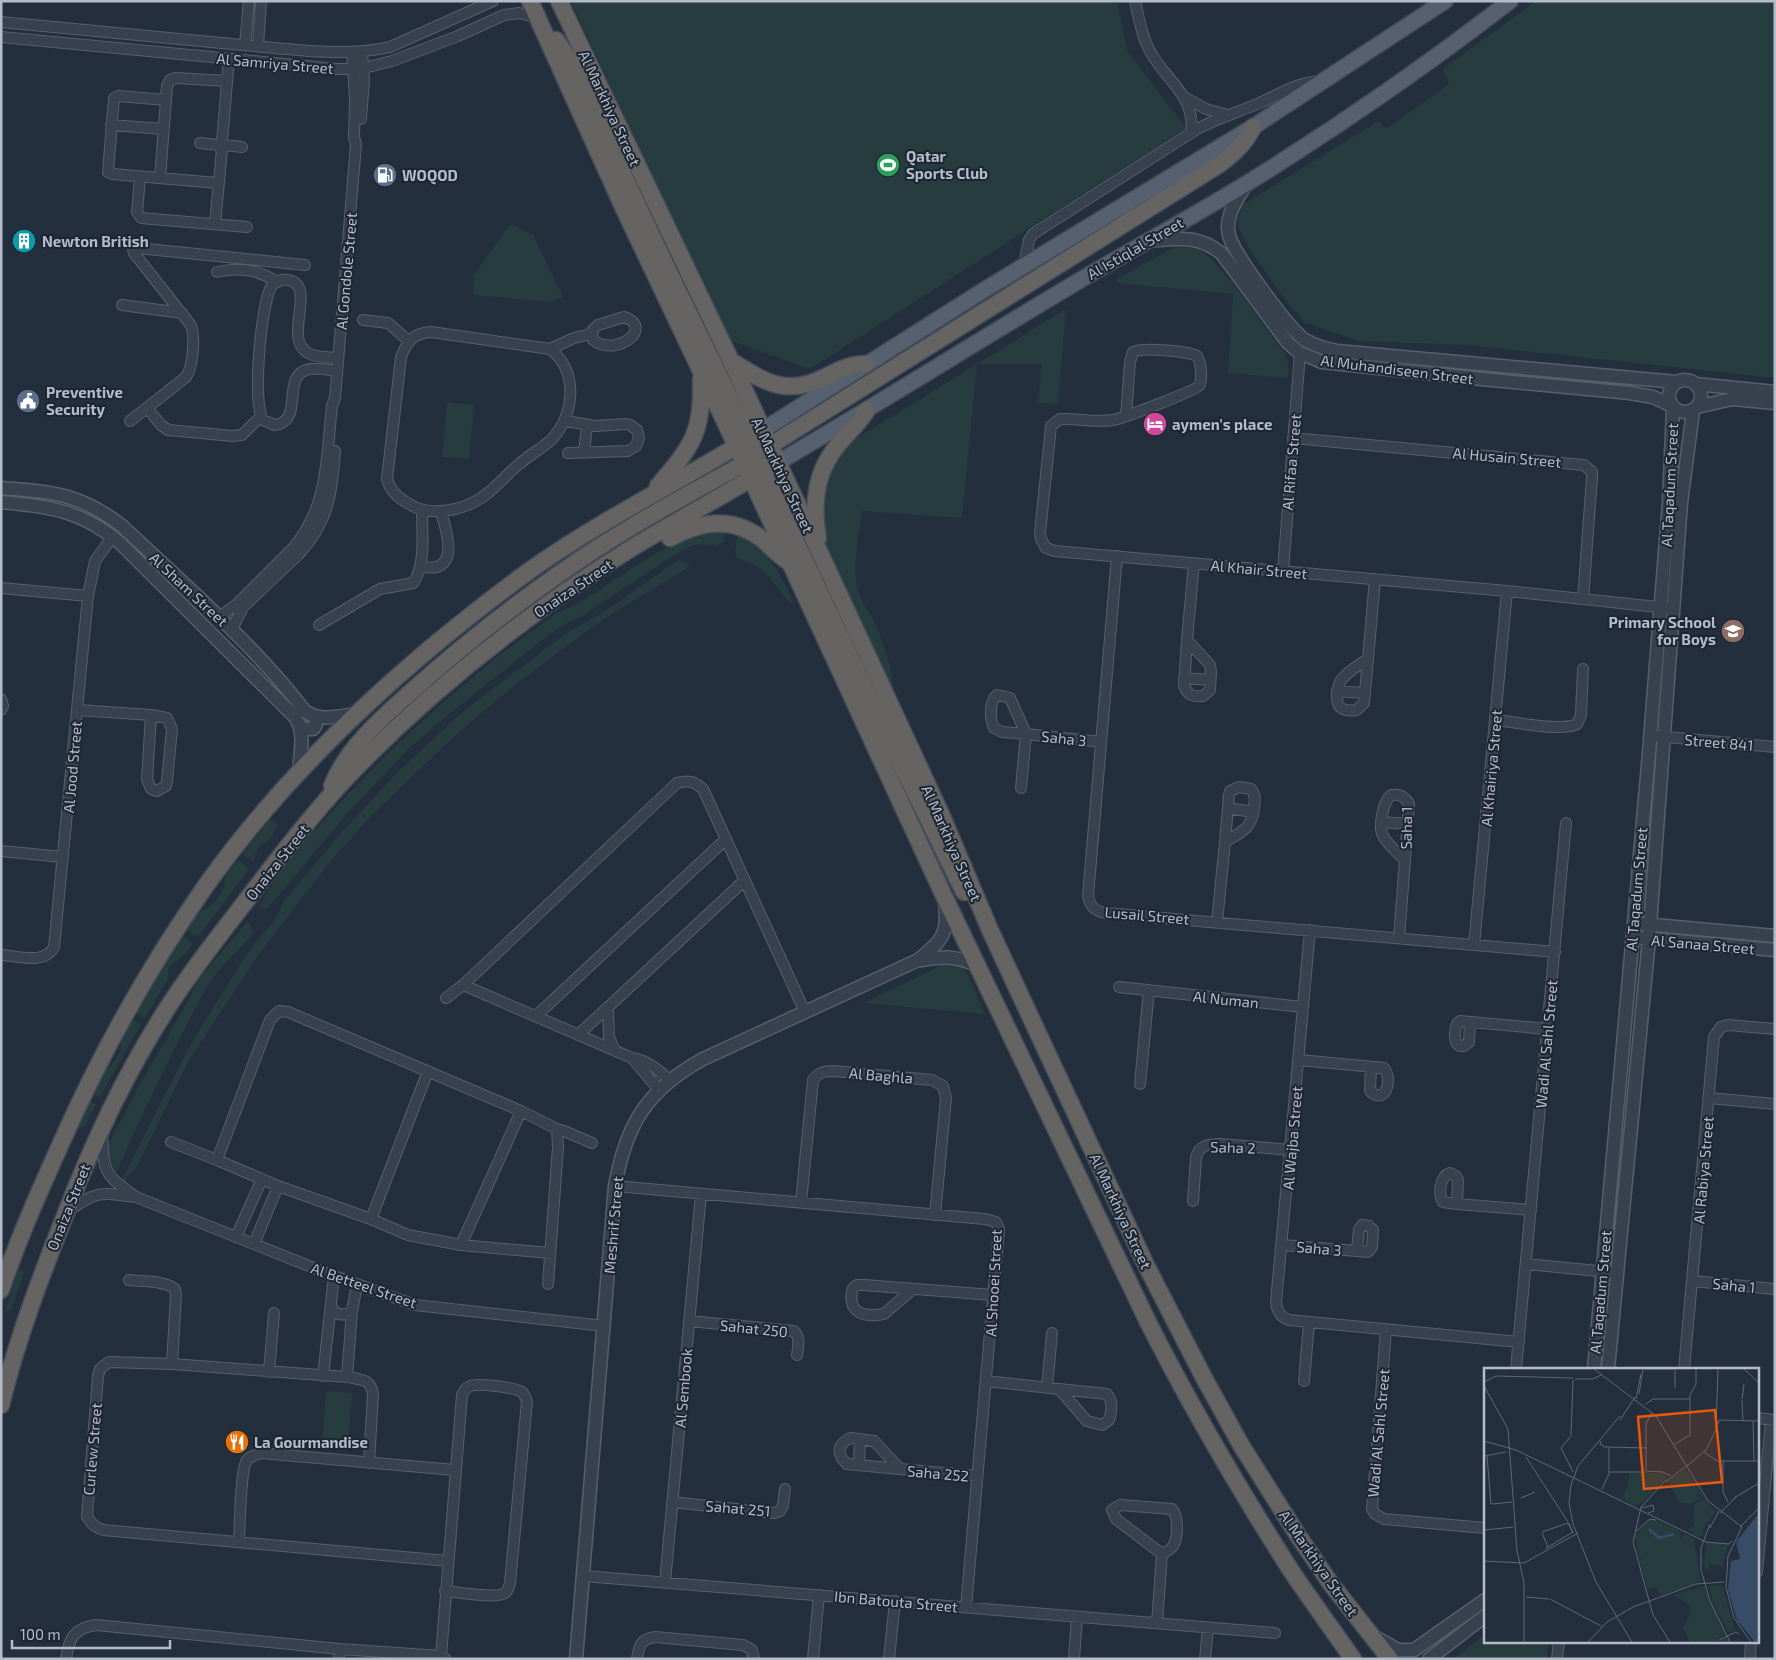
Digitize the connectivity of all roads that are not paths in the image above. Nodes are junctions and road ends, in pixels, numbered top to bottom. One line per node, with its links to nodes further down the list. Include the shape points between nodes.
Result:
1 (249, 1): 12 (street)
2 (261, 1): 13 (street)
3 (492, 1): 14 (street, Al Samriya Street, via 390,47)
4 (530, 1): 10 (highway, Al Markhiya Street)
5 (559, 1): 48 (highway, Al Markhiya Street)
6 (1135, 1): 19 (street, via 1151,54)
7 (1445, 1): 17 (main road)
8 (1510, 1): 32 (main road, Al Istiqlal Street, via 1387,92)
9 (1, 22): 12 (street, Al Samriya Street)
10 (541, 25): 16 (street, Al Samriya Street, via 519,13 504,15 421,51 379,66); 51 (highway, Al Markhiya Street); 69 (highway, via 568,57)
11 (1, 37): 15 (street, Al Samriya Street)
12 (245, 45): 13 (street, Al Samriya Street)
13 (258, 46): 14 (street, Al Samriya Street)
14 (357, 52): 16 (street, Al Gondole Street)
15 (229, 59): 16 (street, Al Samriya Street, via 337,69); 18 (street)
16 (359, 68): 47 (street, Al Gondole Street)
17 (1325, 80): 21 (street, via 1300,84); 23 (main road)
18 (227, 81): 20 (street, via 174,78 168,82); 27 (street)
19 (1184, 97): 21 (street, via 1206,109); 25 (street, via 1192,115)
20 (166, 100): 22 (street, via 116,96); 24 (street)
21 (1227, 115): 25 (street)
22 (111, 125): 24 (street); 29 (street, via 108,172)
23 (1253, 127): 37 (main road); 69 (highway, via 1237,151 1220,164)
24 (164, 129): 30 (street)
25 (1191, 134): 37 (street, via 1032,234)
26 (200, 143): 27 (street)
27 (222, 145): 28 (street); 31 (street)
28 (242, 147)
29 (140, 176): 30 (street); 33 (street, via 137,212 140,217)
30 (160, 178): 31 (street)
31 (218, 183): 33 (street)
32 (1248, 183): 35 (main road, Al Istiqlal Street); 52 (street, Al Muhandiseen Street, via 1230,212 1228,223 1232,244 1286,320 1314,345 1337,351)
33 (215, 224): 34 (street)
34 (247, 227)
35 (1145, 242): 46 (street, Al Muhandiseen Street, via 1186,239 1211,245 1222,254 1283,336); 60 (main road, Al Istiqlal Street)
36 (305, 265): 41 (street, via 133,249)
37 (1024, 265): 49 (main road)
38 (217, 272): 39 (street, via 253,270)
39 (277, 282): 47 (street, via 289,280 300,291 297,335 302,348 313,356); 61 (street, via 270,291 261,337)
40 (122, 305): 41 (street)
41 (182, 313): 58 (street, via 193,331 189,372)
42 (363, 320): 44 (street, via 388,323)
43 (591, 334): 45 (street)
44 (409, 341): 45 (street, via 414,336 431,332); 73 (street, via 399,365 387,479 394,494)
45 (550, 349): 64 (street, via 566,367 570,381 571,395)
46 (1300, 353): 57 (street, Al Muhandiseen Street, via 1339,365 1630,393 1653,397); 66 (street, Al Rifaa Street)
47 (338, 358): 50 (street, Al Gondole Street)
48 (731, 361): 49 (highway, via 768,383 794,387 813,383 846,366); 69 (highway, Al Markhiya Street)
49 (866, 364): 69 (main road)
50 (337, 371): 55 (street, Al Gondole Street); 61 (street, via 311,369 302,372 294,383 291,413 286,420 274,425 266,423)
51 (701, 372): 69 (highway, Al Markhiya Street); 71 (highway, via 702,401 697,429 680,461)
52 (1676, 382): 53 (street, via 1686,380); 57 (street, via 1668,395)
53 (1696, 384): 54 (street); 59 (street, via 1701,393 1700,403)
54 (1775, 392)
55 (335, 398): 89 (street, Al Gondole Street, via 322,494 311,522 294,548 237,604); 91 (street, Al Gondole Street, via 334,476 326,512 308,544 243,607)
56 (1775, 403): 59 (street, via 1732,399)
57 (1672, 407): 59 (street, via 1683,413); 88 (street, Al Taqadum Street)
58 (147, 408): 61 (street, via 168,430 233,436 242,435); 63 (street)
59 (1695, 409): 88 (street, Al Taqadum Street)
60 (867, 410): 69 (main road, Al Istiqlal Street); 78 (highway, via 836,446 818,481 814,508)
61 (260, 416)
62 (1126, 416): 62 (street, via 1130,356 1133,352 1197,356 1200,360 1198,387); 77 (street, Al Khair Street, via 1112,421 1060,419 1051,426 1040,533 1043,545 1050,550)
63 (130, 421)
64 (565, 421): 65 (street); 74 (street, via 550,440 480,498 467,505)
65 (587, 426): 67 (street); 67 (street, via 630,425 637,430 639,438 636,446 628,451)
66 (1293, 438): 82 (street, Al Rifaa Street); 87 (street, Al Husain Street, via 1584,465 1592,472 1592,477)
67 (584, 452): 68 (street)
68 (568, 453)
69 (757, 455): 71 (highway, Onaiza Street); 76 (highway, Onaiza Street); 78 (highway, Al Markhiya Street); 79 (highway, Al Markhiya Street); 113 (highway, via 600,547 484,629 396,706 352,751 337,775); 129 (highway, via 946,858 967,899)
70 (1, 488): 89 (street, Al Sham Street, via 57,494 97,508 122,526)
71 (650, 496): 102 (highway, Onaiza Street, via 532,569)
72 (1, 502): 75 (street, Al Sham Street, via 69,512)
73 (422, 510): 74 (street); 81 (street)
74 (441, 511): 81 (street, via 448,552 440,565)
75 (113, 536): 86 (street, Al Jood Street, via 96,560); 106 (street, Al Sham Street)
76 (628, 550): 79 (highway, via 656,545 692,526 717,523 753,533); 113 (highway, Onaiza Street, via 538,611 472,662 392,734)
77 (1117, 556): 80 (street, Al Khair Street); 109 (street, Lusail Street)
78 (822, 560): 129 (highway, Al Markhiya Street, via 941,814)
79 (790, 562): 125 (highway, Al Markhiya Street)
80 (1194, 563): 82 (street, Al Khair Street); 92 (street)
81 (421, 567): 90 (street, via 413,582 380,589)
82 (1283, 571): 83 (street, Al Khair Street)
83 (1375, 579): 85 (street, Al Khair Street); 93 (street)
84 (1, 588): 86 (street)
85 (1507, 591): 87 (street, Al Khair Street); 105 (street, Al Khairiya Street)
86 (88, 596): 101 (street, Al Jood Street)
87 (1583, 598): 88 (street, Al Khair Street)
88 (1667, 608): 107 (street, Al Taqadum Street); 108 (street, Al Taqadum Street)
89 (219, 617): 91 (street, Al Sham Street)
90 (319, 625)
91 (232, 629): 104 (street, Al Sham Street, via 305,711)
92 (1187, 640): 95 (street); 96 (street, via 1210,665)
93 (1368, 659): 97 (street, via 1342,679); 98 (street)
94 (1583, 669): 105 (street, via 1581,715 1572,727)
95 (1184, 678): 96 (street); 96 (street, via 1186,691 1191,696 1206,695 1210,690)
96 (1210, 680)
97 (1337, 692): 98 (street); 98 (street, via 1339,707 1353,711 1362,707)
98 (1365, 693)
99 (1, 699): 100 (street)
100 (1, 710)
101 (77, 710): 103 (street); 122 (street, Al Jood Street)
102 (355, 714): 104 (street); 111 (highway, Onaiza Street)
103 (151, 715): 103 (street, via 166,718 172,729 166,786 157,791 151,789 147,778)
104 (315, 716): 106 (street, via 313,729 305,729)
105 (1496, 720): 135 (street, Al Khairiya Street)
106 (300, 724): 111 (street)
107 (1650, 736): 108 (street, Street 841); 127 (street, Al Taqadum Street)
108 (1664, 737): 110 (street, Street 841); 128 (street, Al Taqadum Street)
109 (1101, 742): 112 (street, Saha 3, via 1026,734); 126 (street, Lusail Street, via 1088,889 1092,907 1100,912)
110 (1775, 747)
111 (299, 772): 194 (highway, Onaiza Street, via 208,882 141,985 75,1112)
112 (1020, 788)
113 (331, 796): 164 (highway, Onaiza Street, via 290,843 170,1004)
114 (1228, 808): 115 (street); 115 (street, via 1230,791 1245,787 1254,793); 120 (street)
115 (1254, 812): 120 (street, via 1250,825)
116 (1382, 822): 118 (street); 118 (street, Saha 1, via 1385,802 1391,795 1397,795 1409,804); 123 (street, Saha 1, via 1384,837)
117 (1566, 823): 137 (street, Wadi Al Sahl Street)
118 (1408, 824): 123 (street, Saha 1)
119 (726, 839): 124 (street); 141 (street, via 703,789 686,780 676,783); 148 (street)
120 (1225, 842): 126 (street)
121 (1, 851): 122 (street)
122 (63, 857): 138 (street, Al Jood Street, via 51,952 41,958)
123 (1405, 860): 132 (street, Saha 1)
124 (744, 880): 145 (street); 147 (street)
125 (944, 896): 139 (street, Meshrif Street, via 946,929 941,940); 140 (highway, Al Markhiya Street)
126 (1217, 922): 130 (street, Lusail Street)
127 (1633, 923): 128 (street, Al Sanaa Street); 133 (street, Al Taqadum Street)
128 (1650, 924): 131 (street, Al Sanaa Street); 134 (street, Al Taqadum Street)
129 (990, 930): 251 (highway, Al Markhiya Street, via 1146,1263 1203,1376 1241,1445 1297,1534)
130 (1310, 930): 132 (street, Lusail Street); 146 (street, Al Wajba Street)
131 (1775, 936)
132 (1399, 938): 135 (street, Lusail Street)
133 (1632, 938): 134 (street, Al Sanaa Street); 189 (street, Al Taqadum Street)
134 (1649, 939): 136 (street, Al Sanaa Street); 190 (street, Al Taqadum Street)
135 (1474, 945): 137 (street, Lusail Street)
136 (1775, 950)
137 (1555, 952): 150 (street, Wadi Al Sahl Street)
138 (1, 955)
139 (916, 961): 140 (street, Meshrif Street, via 948,957 964,959); 147 (street, Meshrif Street)
140 (978, 966): 264 (highway, Al Markhiya Street, via 1172,1368 1281,1554)
141 (463, 984): 144 (street); 148 (street)
142 (1119, 987): 143 (street, Al Numan)
143 (1149, 990): 146 (street, Al Numan); 159 (street)
144 (446, 998)
145 (608, 1007): 152 (street); 153 (street, via 609,1037)
146 (1303, 1007): 155 (street, Al Wajba Street)
147 (805, 1012): 158 (street, Meshrif Street, via 703,1059)
148 (536, 1016): 152 (street)
149 (1470, 1022): 150 (street)
150 (1547, 1029): 178 (street, Wadi Al Sahl Street)
151 (1775, 1029): 161 (street, Al Rabiya Street, via 1728,1025 1716,1032)
152 (578, 1035): 153 (street)
153 (615, 1051): 154 (street)
154 (632, 1058): 158 (street, via 649,1063); 160 (street)
155 (1298, 1060): 156 (street); 168 (street, Al Wajba Street)
156 (1371, 1067)
157 (428, 1071): 163 (street); 169 (street, via 279,1011 270,1020); 181 (street)
158 (670, 1080): 160 (street, Meshrif Street)
159 (1140, 1084)
160 (659, 1090): 172 (street, Meshrif Street, via 627,1139)
161 (1709, 1098): 162 (street); 193 (street, Al Rabiya Street)
162 (1775, 1104)
163 (521, 1111): 165 (street); 184 (street)
164 (102, 1126): 174 (street, Al Betteel Street, via 105,1168 109,1176); 179 (highway, Onaiza Street)
165 (557, 1129): 167 (street); 187 (street)
166 (172, 1142): 169 (street)
167 (592, 1143)
168 (1291, 1150): 175 (street, Saha 2, via 1220,1144 1203,1146 1196,1158); 185 (street, Al Wajba Street)
169 (216, 1160): 170 (street)
170 (262, 1179): 171 (street); 182 (street)
171 (278, 1186): 181 (street); 183 (street)
172 (615, 1186): 173 (street, Al Shooei Street); 205 (street, Meshrif Street)
173 (701, 1194): 176 (street, Al Shooei Street); 203 (street, Al Sembook)
174 (136, 1197): 179 (street, Al Betteel Street, via 99,1194 84,1200); 182 (street, Al Betteel Street)
175 (1193, 1201)
176 (800, 1202): 180 (street, Al Shooei Street); 180 (street, Al Baghla, via 813,1080 818,1074 824,1071 844,1072 932,1080 943,1086 946,1098)
177 (1457, 1204): 178 (street)
178 (1531, 1210): 188 (street, Wadi Al Sahl Street)
179 (66, 1214): 222 (highway, Onaiza Street, via 43,1270)
180 (935, 1215): 199 (street, Al Shooei Street, via 996,1222 999,1229)
181 (371, 1219): 184 (street, via 408,1235)
182 (236, 1237): 183 (street, Al Betteel Street)
183 (254, 1244): 191 (street, Al Betteel Street)
184 (461, 1245): 187 (street)
185 (1282, 1245): 186 (street, Saha 3); 204 (street, Al Wajba Street, via 1277,1308 1283,1318)
186 (1357, 1251)
187 (550, 1253): 195 (street)
188 (1526, 1264): 189 (street); 208 (street, Wadi Al Sahl Street)
189 (1602, 1271): 190 (street); 212 (street, Al Taqadum Street)
190 (1618, 1273): 213 (street, Al Taqadum Street)
191 (334, 1276): 196 (street, Al Betteel Street); 200 (street)
192 (129, 1280): 210 (street, via 162,1283 175,1289)
193 (1693, 1281): 197 (street, Saha 1); 214 (street, Al Rabiya Street)
194 (2, 1283)
195 (548, 1284)
196 (357, 1286): 201 (street); 205 (street, Al Betteel Street, via 415,1305)
197 (1774, 1288)
198 (913, 1289): 198 (street, via 858,1285 852,1292 852,1305 860,1313 884,1314); 199 (street)
199 (993, 1295): 218 (street, Al Shooei Street)
200 (331, 1306): 201 (street, via 336,1313 344,1315); 216 (street)
201 (352, 1311): 217 (street)
202 (274, 1313): 215 (street)
203 (689, 1321): 209 (street, Sahat 250, via 794,1331 798,1338); 233 (street, Al Sembook)
204 (1309, 1322): 206 (street, Al Wajba Street); 219 (street)
205 (604, 1326): 239 (street, Meshrif Street)
206 (1386, 1330): 208 (street, Al Wajba Street); 234 (street, Wadi Al Sahl Street, via 1372,1509 1384,1519)
207 (1052, 1333): 220 (street)
208 (1519, 1342): 211 (street, Wadi Al Sahl Street)
209 (797, 1355)
210 (172, 1364): 215 (street, Curlew Street); 235 (street, Curlew Street, via 116,1361 100,1369 87,1516 90,1522 103,1530)
211 (1516, 1368)
212 (1594, 1368)
213 (1608, 1368)
214 (1684, 1368)
215 (270, 1372): 216 (street, Curlew Street)
216 (323, 1376): 217 (street, Curlew Street)
217 (346, 1377): 226 (street, Curlew Street, via 366,1381 374,1394)
218 (986, 1381): 220 (street); 230 (street, Al Shooei Street)
219 (1304, 1381)
220 (1047, 1388): 221 (street)
221 (1060, 1389): 221 (street, via 1107,1394 1111,1404 1109,1420 1102,1425 1087,1421)
222 (1, 1405)
223 (1758, 1418): 224 (street)
224 (1773, 1420): 232 (street)
225 (860, 1439): 227 (street); 227 (street, via 850,1438 843,1442 839,1451 847,1464); 228 (street, Saha 252, via 874,1441)
226 (369, 1463): 229 (street); 235 (street, via 261,1453 253,1455 243,1472)
227 (858, 1466): 228 (street, Saha 252)
228 (900, 1469): 230 (street, Saha 252)
229 (455, 1470): 238 (street); 241 (street, via 465,1389 478,1385 522,1392 527,1402 508,1590 495,1596)
230 (977, 1476): 245 (street, Al Shooei Street)
231 (785, 1489): 233 (street, Sahat 251, via 783,1505 774,1513)
232 (1761, 1492): 236 (street)
233 (672, 1502): 240 (street, Al Sembook)
234 (1484, 1528)
235 (239, 1542): 238 (street, Curlew Street)
236 (1758, 1552)
237 (1162, 1554): 237 (street, via 1116,1519 1113,1508 1125,1505 1172,1509 1177,1517 1175,1540 1171,1548); 248 (street)
238 (448, 1561): 241 (street)
239 (584, 1576): 240 (street, Ibn Batouta Street); 257 (street, Meshrif Street)
240 (665, 1582): 242 (street, Ibn Batouta Street)
241 (445, 1591): 255 (street)
242 (819, 1595): 243 (street, Ibn Batouta Street); 260 (street)
243 (895, 1601): 245 (street, Ibn Batouta Street); 261 (street)
244 (1484, 1601): 251 (street, via 1414,1650 1398,1650)
245 (966, 1607): 246 (street, Ibn Batouta Street)
246 (1077, 1617): 248 (street, Ibn Batouta Street); 262 (street)
247 (1484, 1617): 266 (street)
248 (1157, 1623): 249 (street, Ibn Batouta Street)
249 (1208, 1628): 250 (street, Ibn Batouta Street); 263 (street)
250 (1275, 1633)
251 (1369, 1633): 265 (highway, Al Markhiya Street)
252 (1558, 1642): 267 (street)
253 (1751, 1642): 268 (street)
254 (339, 1654): 255 (street); 256 (street, via 96,1625 79,1630 72,1637)
255 (444, 1657)
256 (66, 1659)
257 (576, 1659)
258 (637, 1659): 259 (street, via 640,1644 655,1638 743,1645 752,1650)
259 (754, 1659)
260 (813, 1659)
261 (890, 1659)
262 (1074, 1659)
263 (1205, 1659)
264 (1353, 1659)
265 (1390, 1659)
266 (1429, 1659)
267 (1557, 1659)
268 (1750, 1659)

